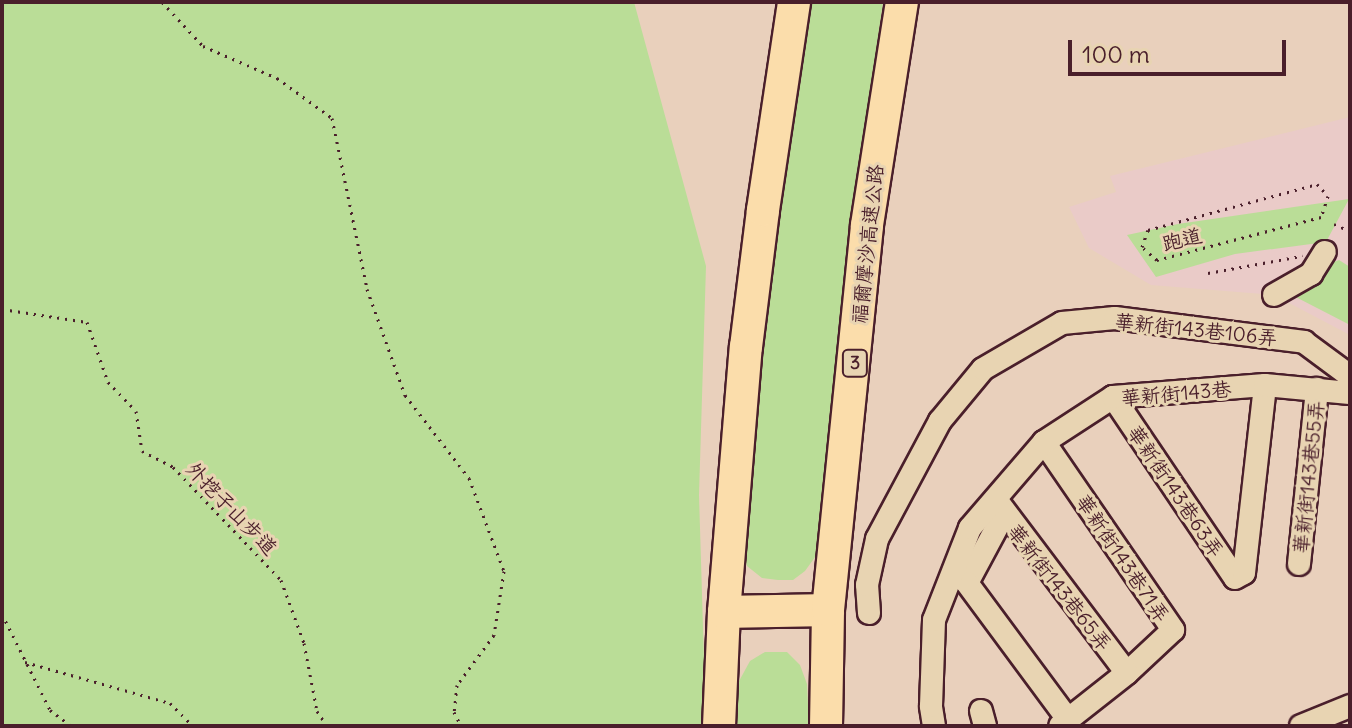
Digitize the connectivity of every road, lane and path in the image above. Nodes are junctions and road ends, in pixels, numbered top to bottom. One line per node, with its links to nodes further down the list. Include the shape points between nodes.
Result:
1 (162, 2): 30 (path, via 203,46 277,78 332,118 367,289 405,395 469,478 504,571 494,635 457,685 454,712)
2 (794, 2): 20 (highway, via 746,347)
3 (902, 2): 19 (highway, 福爾摩沙高速公路 / 3, via 867,225)
4 (1328, 196): 4 (path, 跑道, via 1317,184 1289,190 1148,230 1142,247 1157,260 1321,217)
5 (1334, 224): 6 (path)
6 (1350, 231)
7 (1325, 252): 8 (path); 9 (street, via 1311,274)
8 (1208, 273)
9 (1274, 295)
10 (2, 309): 29 (path, 外挖子山步道, via 87,322 108,382 136,411 142,451 173,467 281,580 304,643 317,711)
11 (1350, 376): 21 (street, 華新街143巷106弄, via 1304,342 1115,318 1062,323 983,369 940,421 877,539 867,585)
12 (1265, 385): 13 (street, 華新街143巷); 15 (street, 華新街143巷); 15 (street, 華新街143巷63弄, via 1244,573 1235,578)
13 (1317, 389): 14 (street, 華新街143巷); 18 (street, 華新街143巷55弄)
14 (1350, 393)
15 (1113, 397): 16 (street, 華新街143巷)
16 (1044, 442): 17 (street, 華新街143巷); 24 (street, 華新街143巷71弄, via 1173,630)
17 (1000, 506): 24 (street, 華新街143巷65弄); 26 (street, via 967,583); 33 (street, 華新街143巷, via 970,528 934,620)
18 (1299, 564)
19 (828, 610): 20 (highway); 32 (highway, 福爾摩沙高速公路 / 3)
20 (724, 612): 31 (highway)
21 (869, 613)
22 (2, 614): 23 (path)
23 (25, 662): 27 (path, via 50,710); 28 (path, via 170,703)
24 (1127, 673): 26 (street, 華新街143巷71弄)
25 (1350, 706): 34 (street)
26 (1063, 722)
27 (71, 726)
28 (193, 726)
29 (327, 726)
30 (461, 726)
31 (719, 726)
32 (826, 726)
33 (934, 726)
34 (1301, 726)

